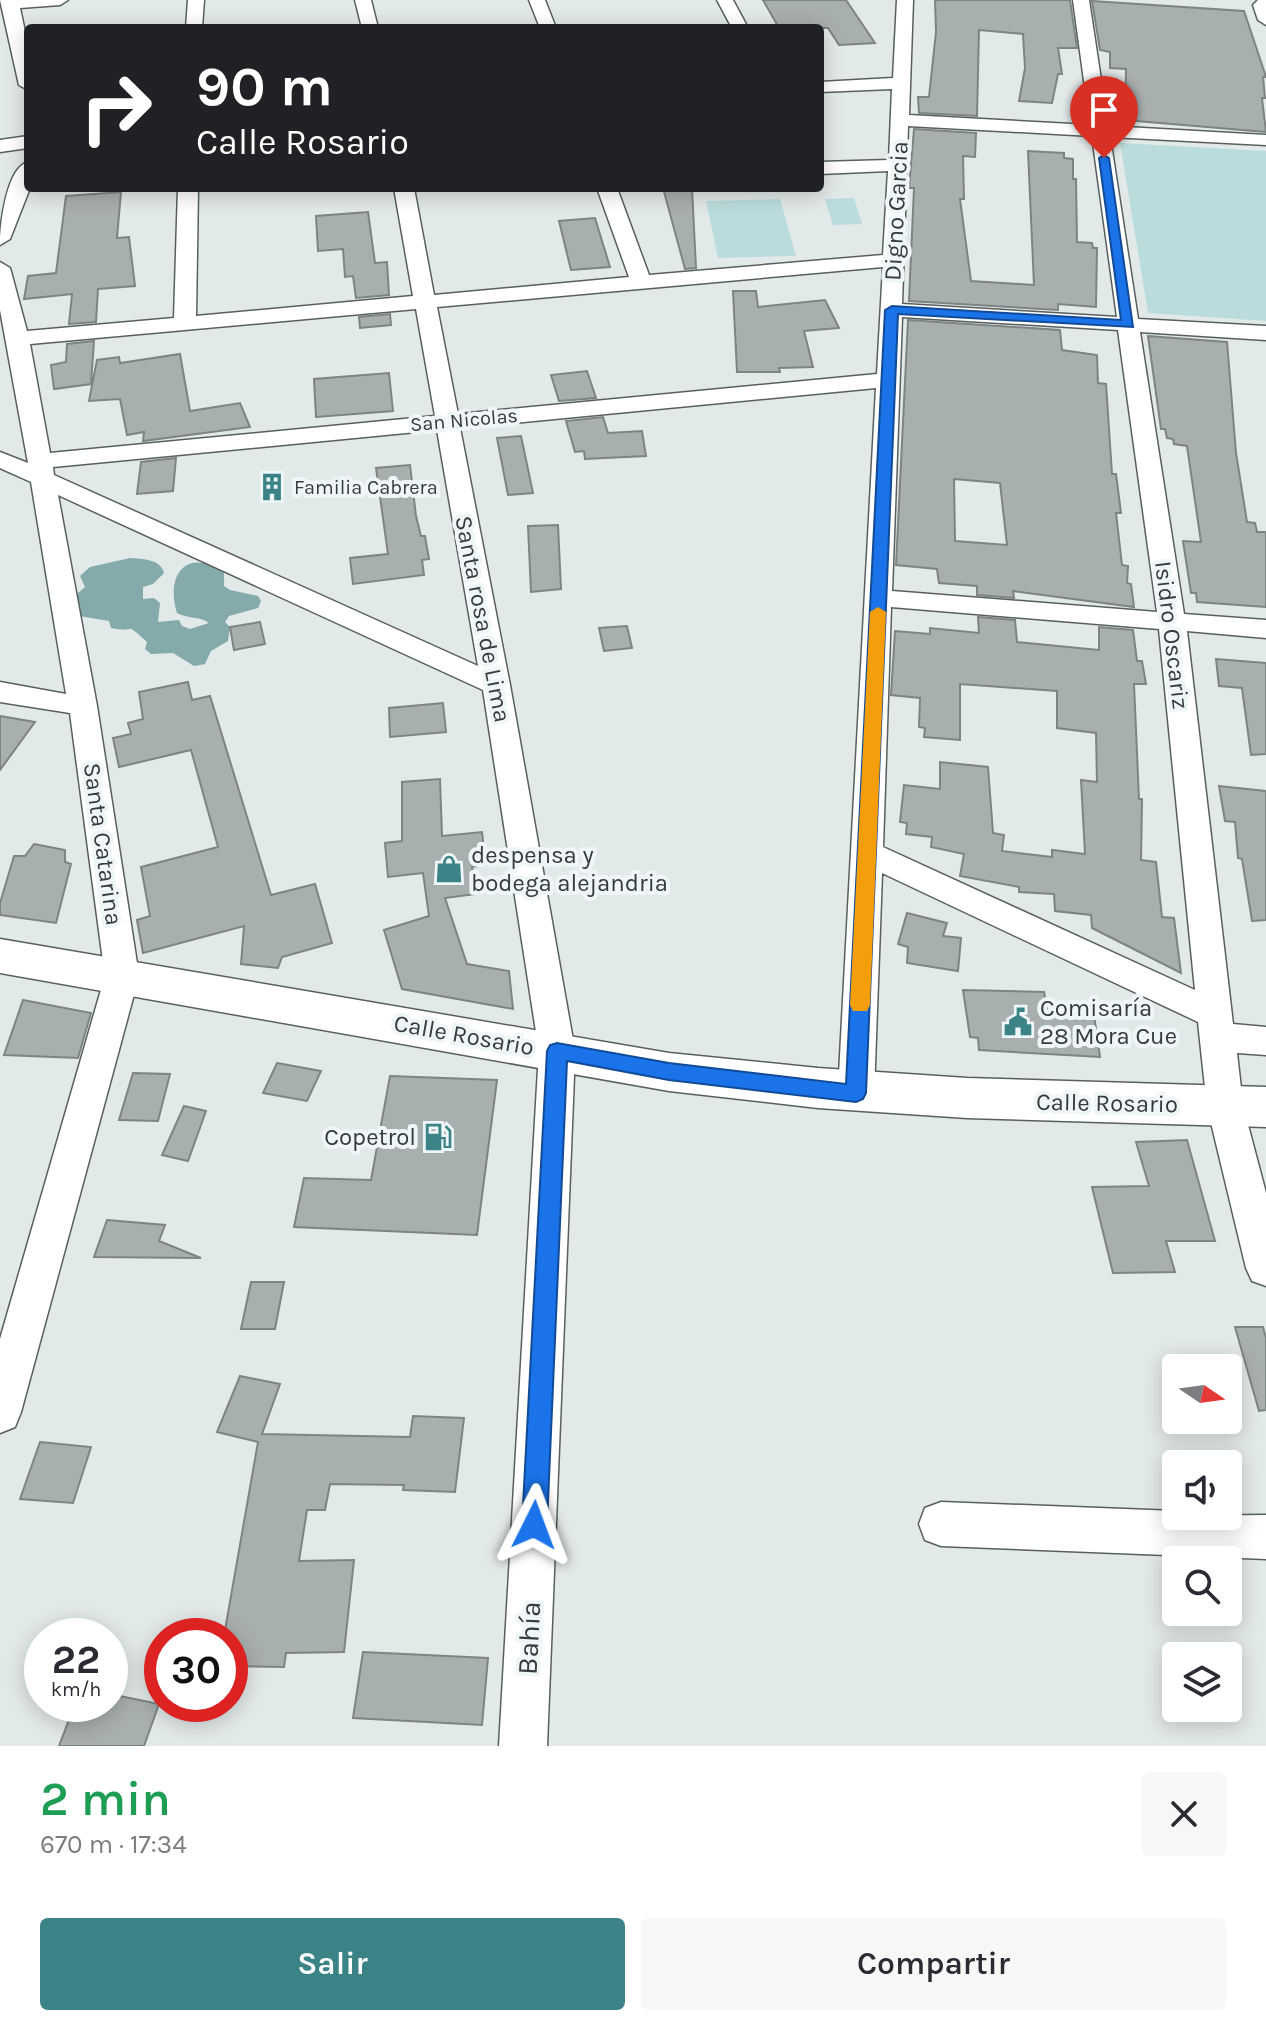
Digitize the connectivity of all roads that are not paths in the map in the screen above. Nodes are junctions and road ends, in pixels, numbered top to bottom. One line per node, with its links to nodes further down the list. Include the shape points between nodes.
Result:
1 (60, 0): 9 (street)
2 (196, 0): 11 (street)
3 (363, 0): 12 (street)
4 (537, 0): 13 (street)
5 (725, 0): 14 (street)
6 (905, 0): 16 (street, Digno Garcia)
7 (1081, 0): 19 (street, Isidro Oscariz)
8 (1264, 0): 10 (street)
9 (7, 3): 15 (street)
10 (1266, 20)
11 (194, 24)
12 (369, 24)
13 (546, 24)
14 (738, 24)
15 (24, 78)
16 (902, 83): 17 (street); 18 (street, Digno Garcia)
17 (824, 87)
18 (900, 120): 19 (street); 23 (street, Digno Garcia)
19 (1100, 131): 20 (street); 36 (street, Isidro Oscariz)
20 (1266, 140)
21 (24, 143): 22 (street)
22 (0, 146)
23 (898, 165): 24 (street); 30 (street, Digno Garcia)
24 (824, 168)
25 (24, 178): 29 (street)
26 (188, 192): 35 (street)
27 (405, 192): 33 (street, Santa rosa de Lima)
28 (608, 192): 32 (street)
29 (0, 239)
30 (894, 260): 32 (street); 34 (street, Digno Garcia)
31 (0, 268): 38 (street, Santa Catarina)
32 (641, 281): 33 (street)
33 (423, 302): 35 (street); 40 (street, Santa rosa de Lima)
34 (892, 310): 36 (street); 39 (street, Digno Garcia)
35 (185, 323): 38 (street)
36 (1128, 325): 37 (street); 44 (street, Isidro Oscariz)
37 (1266, 333)
38 (18, 338): 42 (street, Santa Catarina)
39 (889, 380): 40 (street, San Nicolas); 43 (street, Digno Garcia)
40 (446, 422): 42 (street, San Nicolas); 46 (street, Santa rosa de Lima)
41 (0, 459): 42 (street)
42 (41, 470): 46 (street); 48 (street, Santa Catarina)
43 (879, 598): 44 (street); 49 (street, Digno Garcia)
44 (1172, 622): 45 (street); 52 (street, Isidro Oscariz)
45 (1266, 629)
46 (496, 685): 54 (street, Santa rosa de Lima)
47 (0, 692): 48 (street)
48 (83, 706): 51 (street, Santa Catarina)
49 (867, 853): 52 (street); 55 (street, Digno Garcia)
50 (0, 956): 51 (main road, Calle Rosario)
51 (122, 976): 54 (main road, Calle Rosario); 58 (street, Santa Catarina)
52 (1216, 1025): 53 (street); 56 (street, Isidro Oscariz)
53 (1266, 1041)
54 (557, 1051): 55 (main road, Calle Rosario, via 669,1072); 61 (street, Bahía)
55 (856, 1093): 56 (main road, Calle Rosario)
56 (1246, 1106): 57 (street, Isidro Oscariz)
57 (1266, 1268)
58 (0, 1412)
59 (941, 1524): 60 (street)
60 (1266, 1537)
61 (523, 1746)

